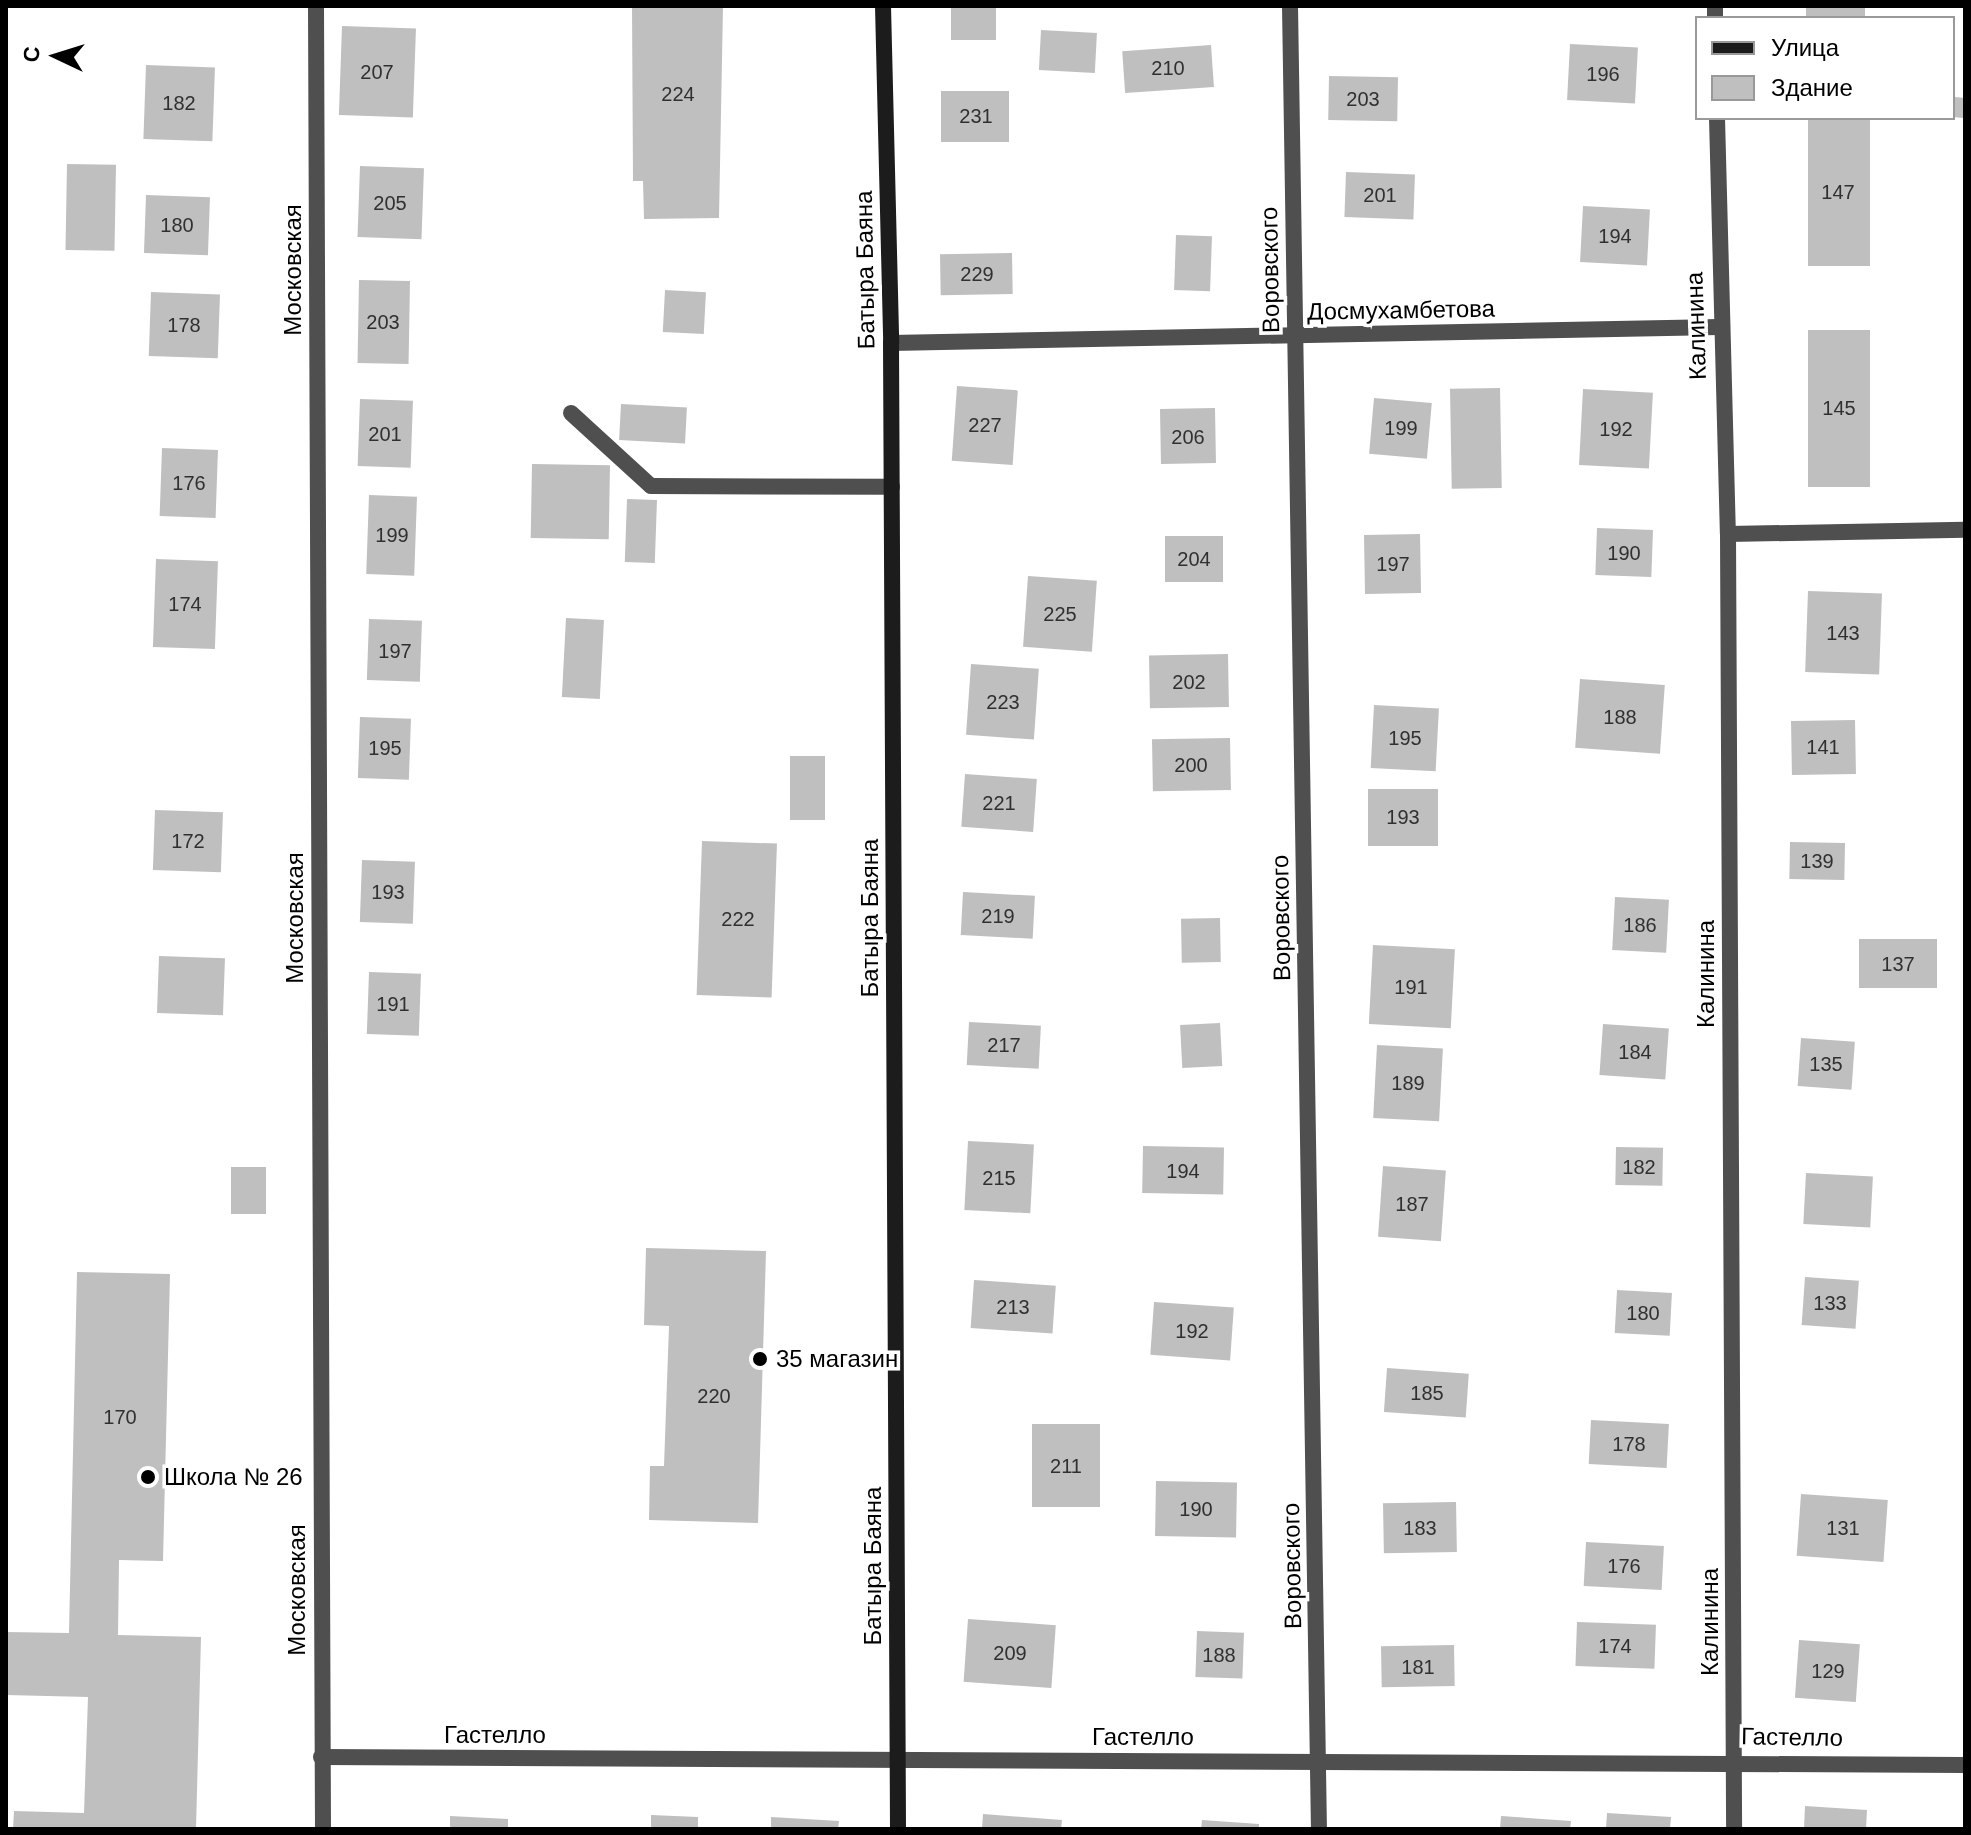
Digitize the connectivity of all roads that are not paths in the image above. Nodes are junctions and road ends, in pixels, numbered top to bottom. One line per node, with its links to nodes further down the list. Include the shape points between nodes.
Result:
1 (316, 6): 12 (street, Московская)
2 (883, 6): 7 (street, Батыра Баяна)
3 (1290, 6): 6 (street, Воровского)
4 (1717, 120): 5 (street, Калинина)
5 (1719, 327): 6 (street, Досмухамбетова); 11 (street, Калинина)
6 (1296, 337): 7 (street, Досмухамбетова); 13 (street, Воровского)
7 (891, 343): 9 (street, Батыра Баяна)
8 (571, 413): 9 (street, via 651,486)
9 (892, 487): 15 (street, Батыра Баяна)
10 (1965, 530): 11 (street)
11 (1728, 534): 14 (street, Калинина)
12 (321, 1757): 15 (street, Гастелло); 17 (street, Московская)
13 (1319, 1760): 14 (street, Гастелло); 15 (street, Гастелло); 19 (street, Воровского)
14 (1735, 1760): 16 (street, Гастелло); 20 (street, Калинина)
15 (898, 1762): 18 (street, Батыра Баяна)
16 (1965, 1765)
17 (323, 1829)
18 (898, 1829)
19 (1319, 1829)
20 (1734, 1829)

